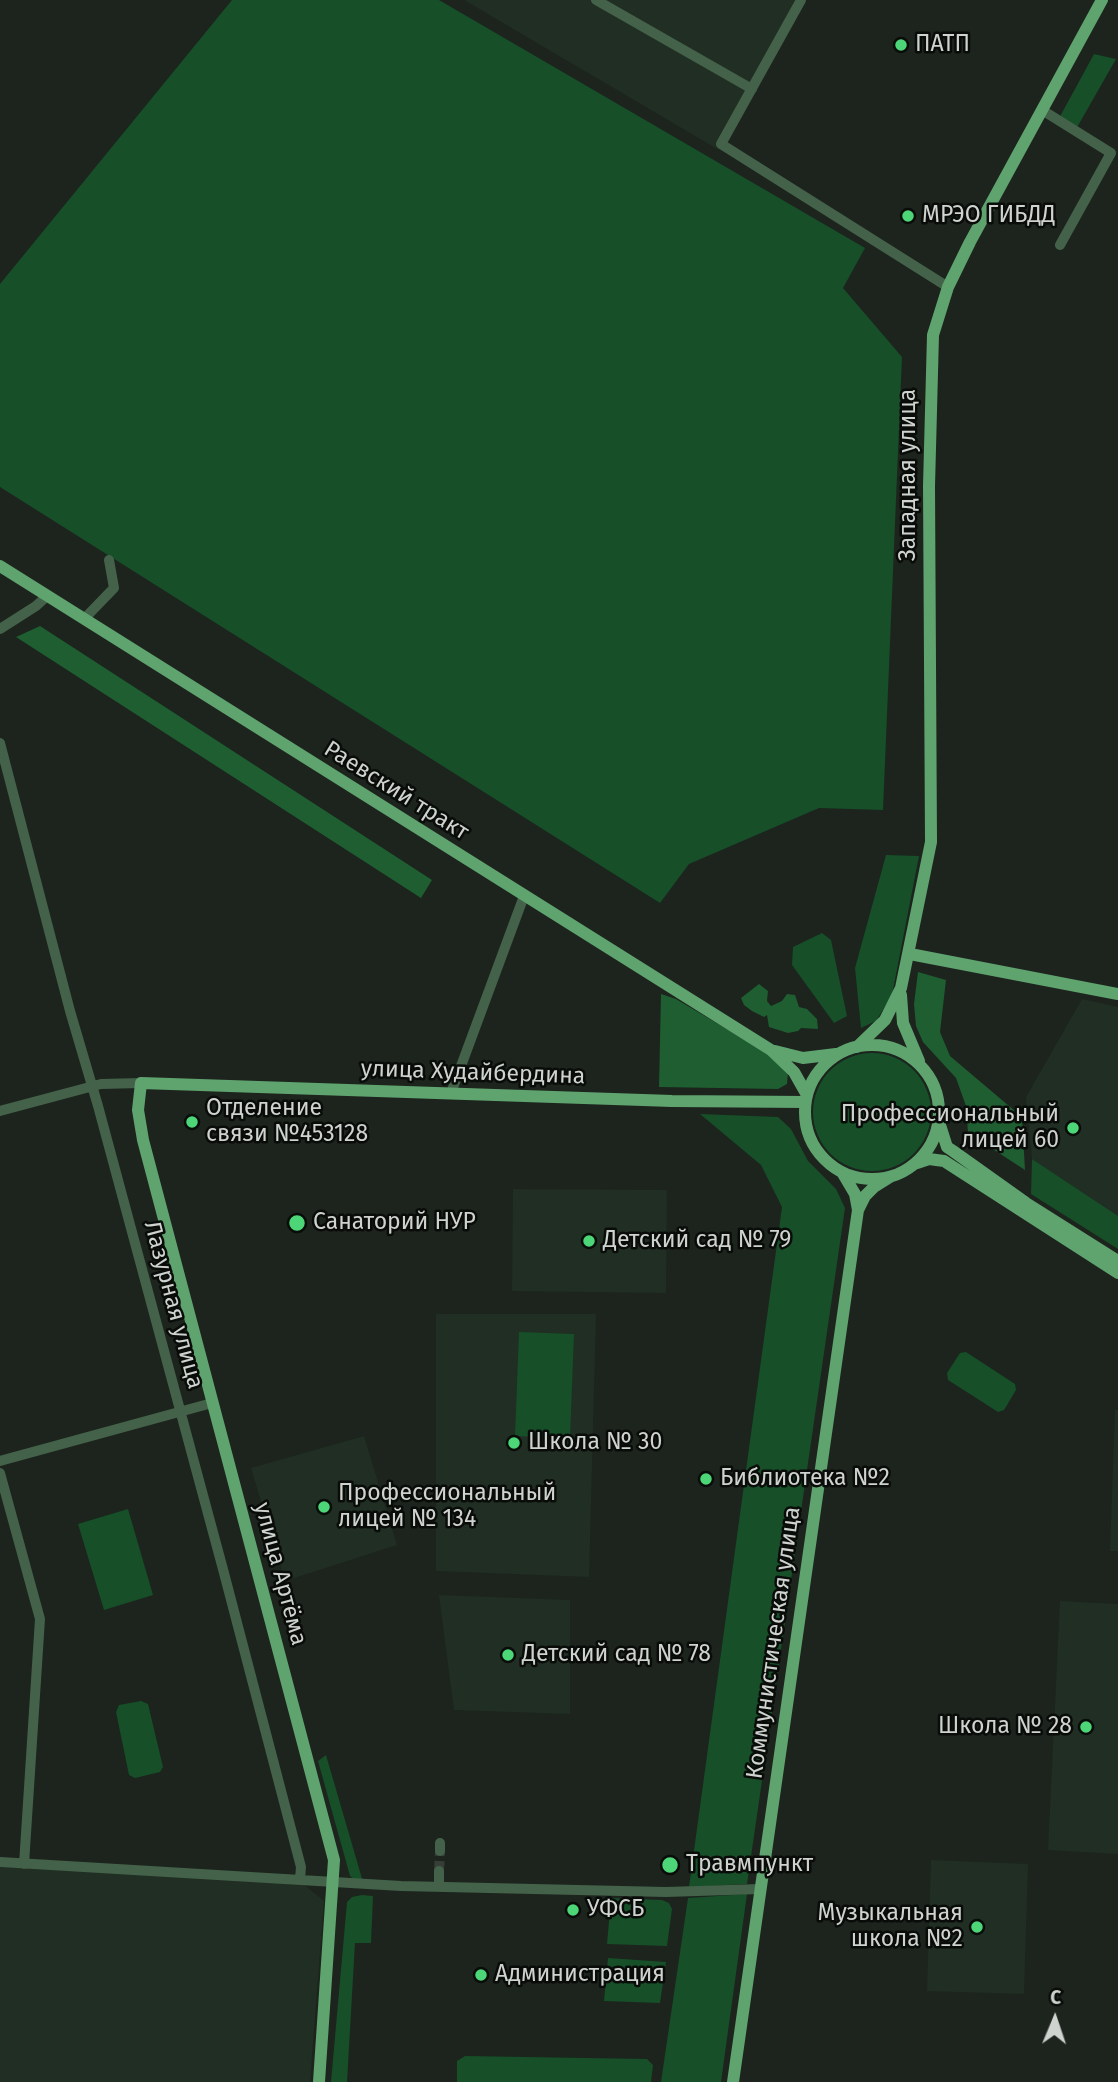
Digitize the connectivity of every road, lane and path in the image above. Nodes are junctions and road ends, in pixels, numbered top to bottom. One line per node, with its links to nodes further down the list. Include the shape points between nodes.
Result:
1 (596, 0): 4 (street)
2 (801, 0): 4 (street)
3 (1102, 0): 5 (main road, Западная улица)
4 (752, 89): 7 (street, via 721,144)
5 (1042, 110): 6 (street, via 1111,153); 7 (main road, Западная улица)
6 (1060, 245)
7 (948, 287): 15 (main road, Западная улица, via 933,335 930,381 932,842)
8 (108, 560): 11 (street, via 114,589)
9 (0, 566): 10 (main road, Раевский тракт)
10 (47, 596): 11 (main road, Раевский тракт); 12 (street)
11 (84, 619): 14 (main road, Раевский тракт)
12 (0, 629)
13 (0, 743): 23 (street, Лазурная улица)
14 (524, 896): 19 (main road, Раевский тракт); 24 (street)
15 (910, 954): 16 (main road, Западная улица); 17 (main road)
16 (901, 988): 18 (main road, Западная улица, via 885,1020); 21 (main road, Западная улица, via 903,1023)
17 (1118, 994)
18 (858, 1047): 20 (main road); 21 (main road, via 892,1048)
19 (771, 1050): 20 (main road, Раевский тракт, via 803,1058); 25 (main road, Раевский тракт, via 794,1072)
20 (841, 1052): 25 (main road, via 821,1070)
21 (920, 1065): 27 (main road, via 936,1091)
22 (141, 1083): 23 (street); 24 (main road, улица Худайбердина); 34 (main road, улица Артёма, via 138,1110 143,1140)
23 (92, 1087): 26 (street); 35 (street, Лазурная улица)
24 (451, 1093): 25 (main road, улица Худайбердина, via 672,1101)
25 (806, 1099): 29 (main road, via 810,1137 827,1161)
26 (0, 1111)
27 (940, 1125): 28 (main road, via 927,1151); 32 (main road, via 953,1152)
28 (914, 1164): 30 (main road); 33 (main road, via 944,1161)
29 (842, 1171): 30 (main road, via 872,1180); 31 (main road, Коммунистическая улица)
30 (890, 1177): 31 (main road, via 865,1196)
31 (858, 1210): 44 (main road, Коммунистическая улица)
32 (1118, 1261)
33 (1118, 1273)
34 (212, 1403): 35 (street); 42 (main road, улица Артёма, via 329,1837)
35 (180, 1414): 36 (street); 41 (street, Лазурная улица, via 301,1867)
36 (0, 1461)
37 (0, 1473): 39 (street, via 40,1619)
38 (0, 1863): 39 (street)
39 (24, 1864): 41 (street)
40 (439, 1871): 43 (street)
41 (300, 1879): 42 (street)
42 (334, 1882): 43 (street); 45 (main road, улица Артёма)
43 (439, 1887): 44 (street, via 666,1892)
44 (760, 1889): 46 (main road, Коммунистическая улица)
45 (319, 2082)
46 (733, 2082)

